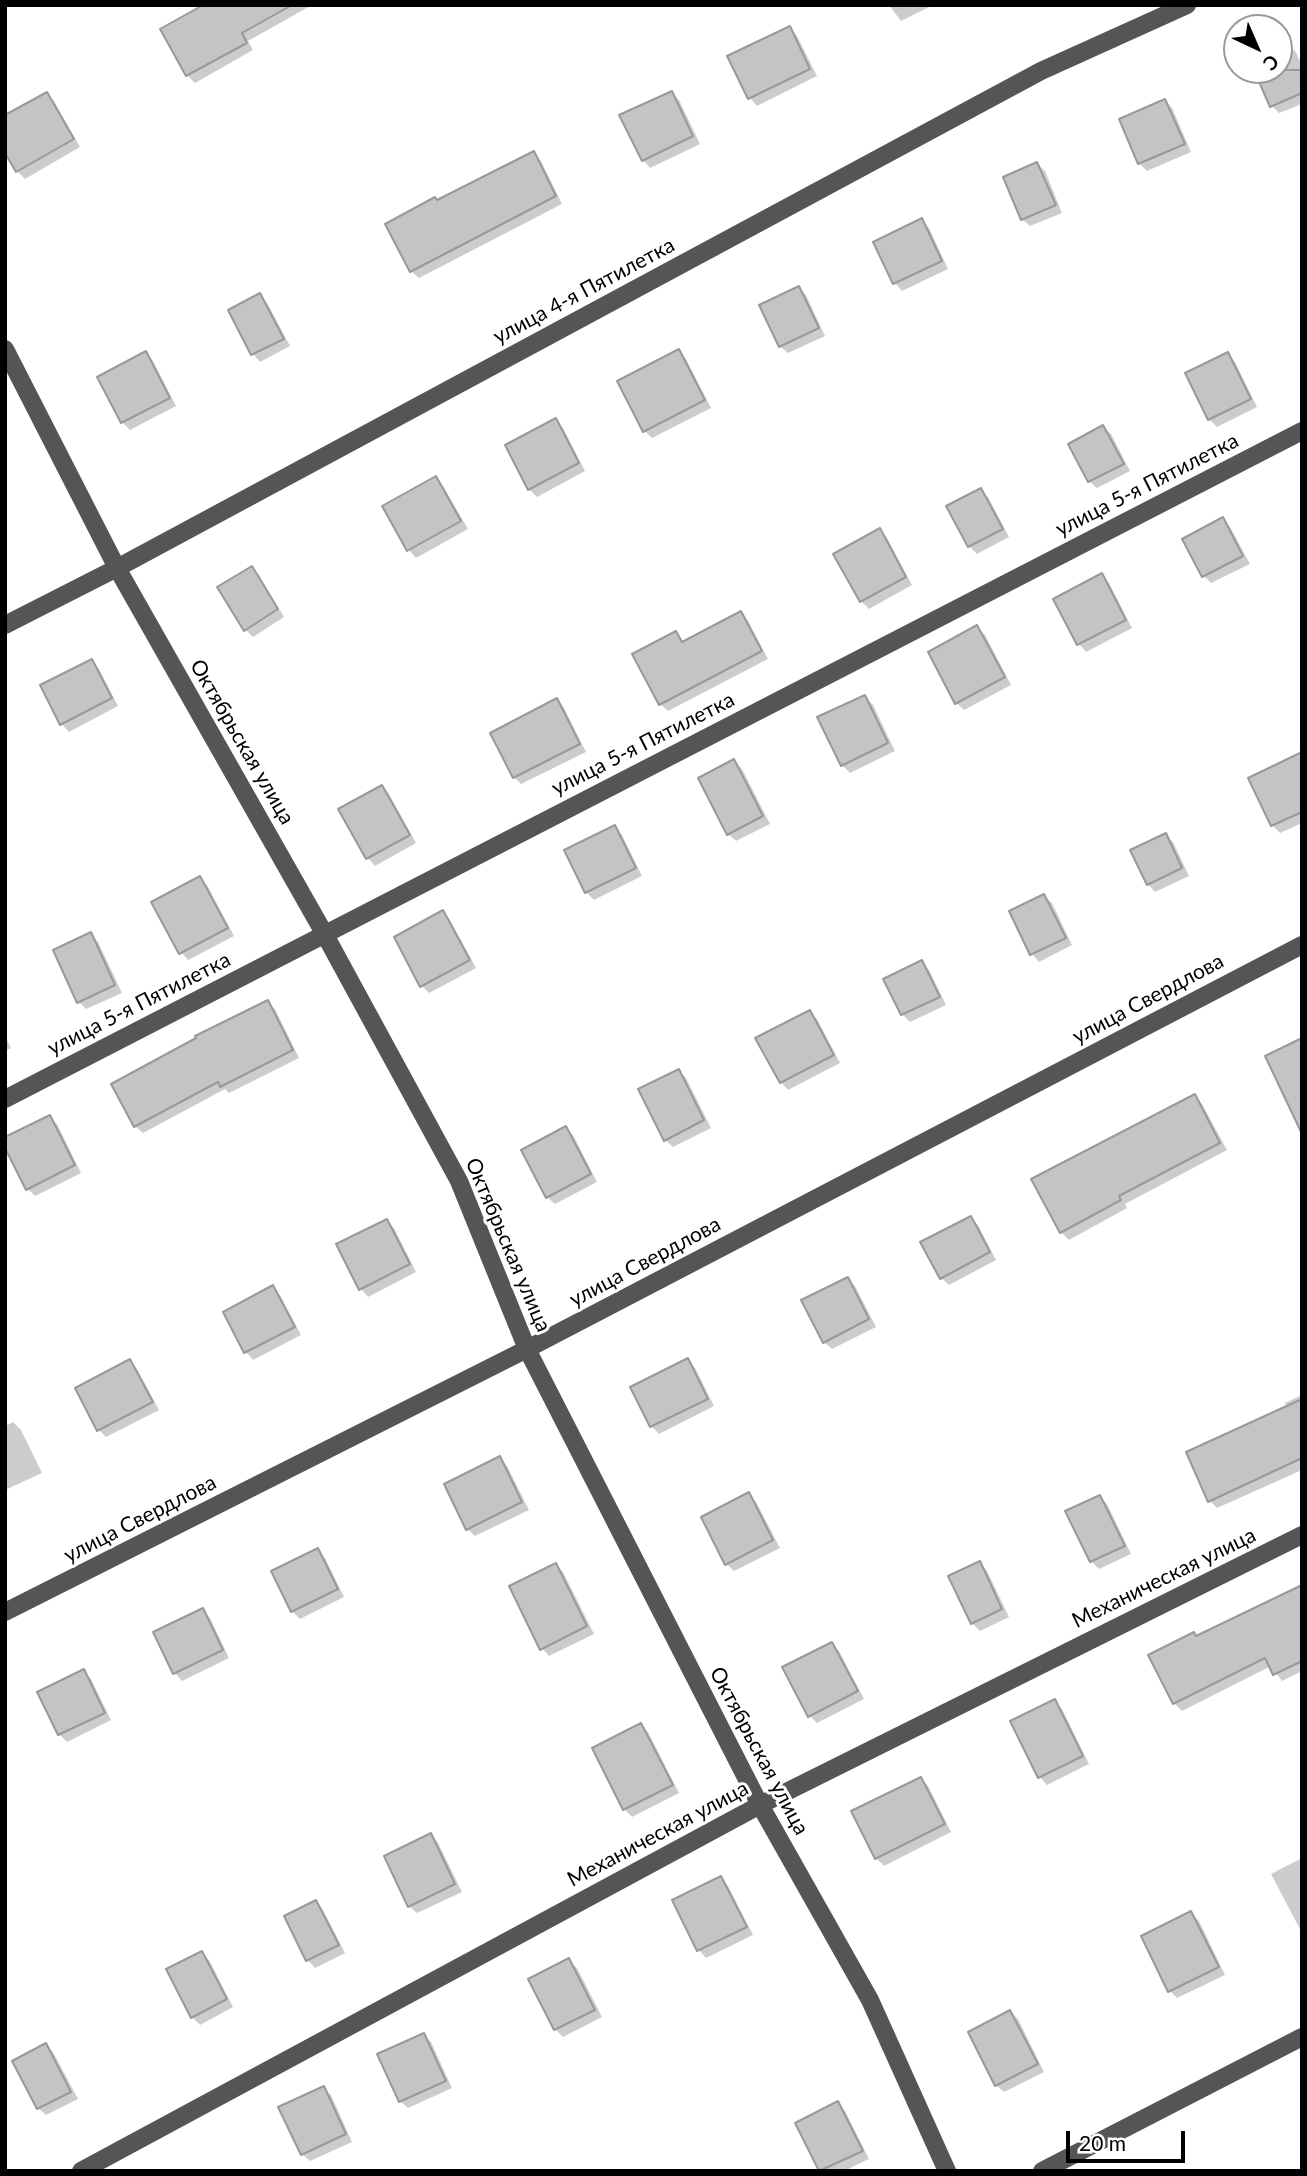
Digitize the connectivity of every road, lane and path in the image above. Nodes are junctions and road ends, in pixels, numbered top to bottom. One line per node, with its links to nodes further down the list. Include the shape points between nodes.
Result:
1 (1187, 5): 4 (street, улица 4-я Пятилетка, via 1041,71)
2 (5, 349): 4 (street, Октябрьская улица)
3 (1302, 431): 6 (street, улица 5-я Пятилетка)
4 (117, 568): 5 (street, улица 4-я Пятилетка); 6 (street, Октябрьская улица)
5 (5, 625)
6 (324, 933): 8 (street, улица 5-я Пятилетка); 9 (street, Октябрьская улица, via 459,1181)
7 (1302, 944): 9 (street, улица Свердлова)
8 (5, 1099)
9 (527, 1349): 11 (street, улица Свердлова); 12 (street, Октябрьская улица)
10 (1302, 1535): 12 (street, Механическая улица)
11 (5, 1612)
12 (760, 1804): 14 (street, Механическая улица); 15 (street, Октябрьская улица, via 870,2000)
13 (1302, 2036): 16 (street)
14 (81, 2171)
15 (947, 2171)
16 (1042, 2171)

